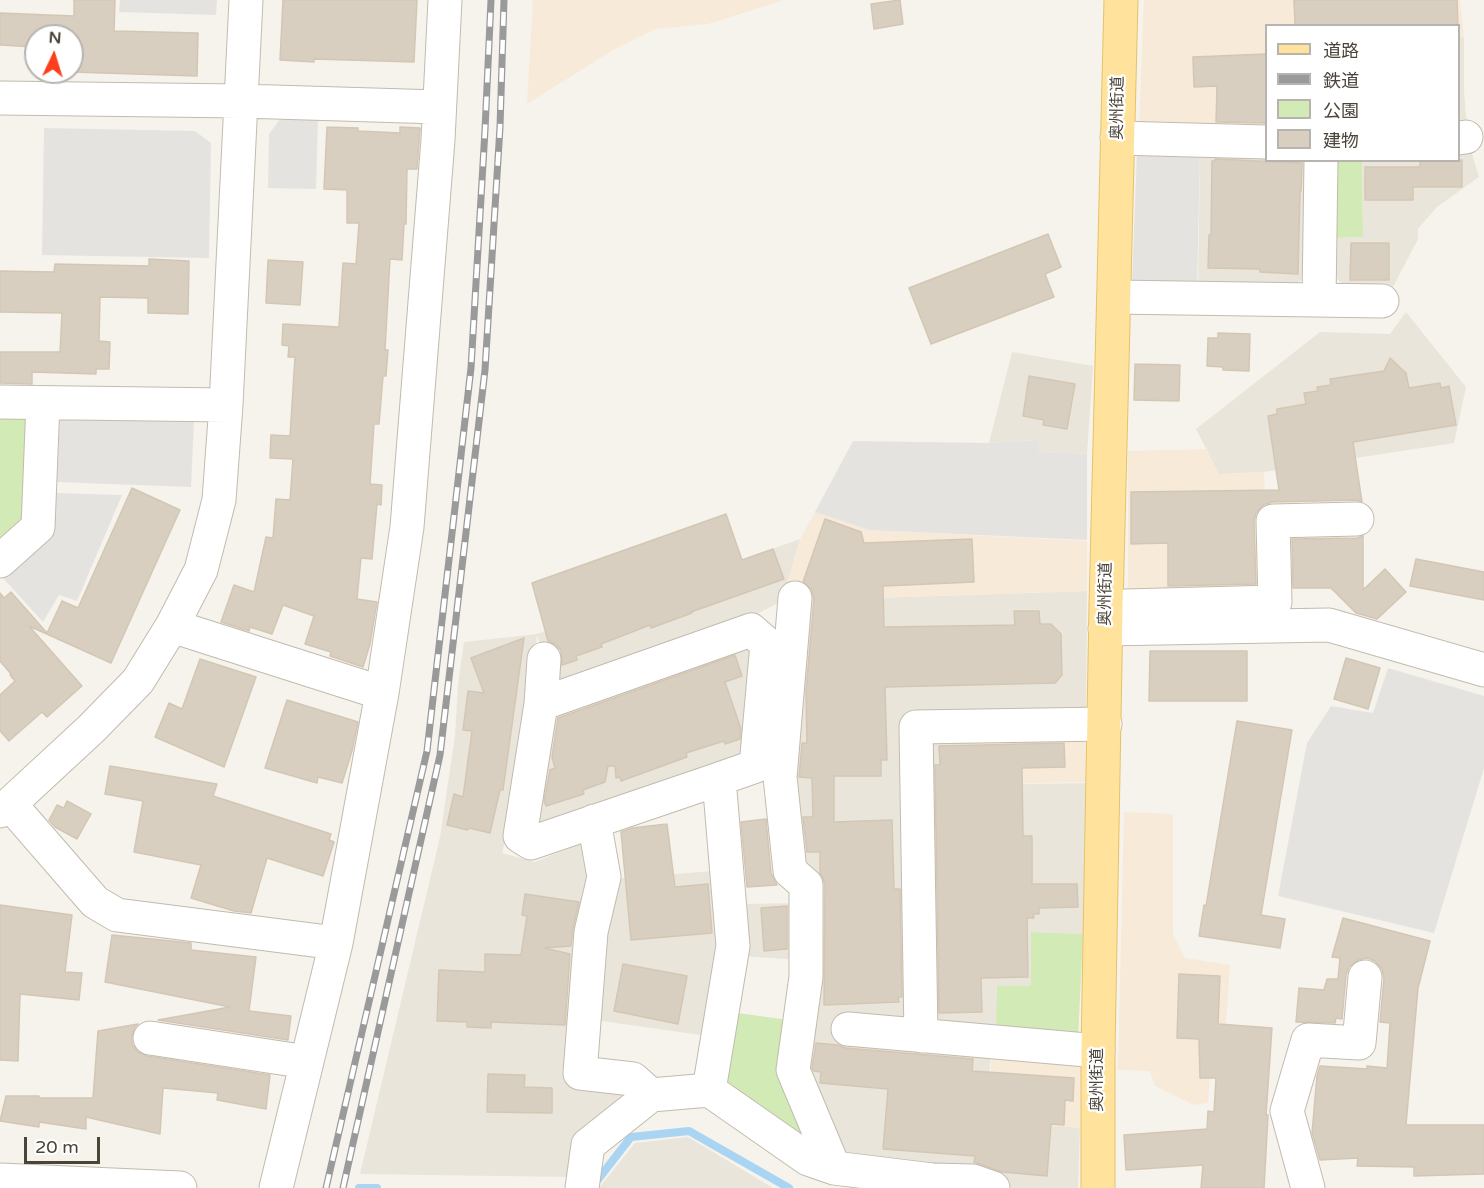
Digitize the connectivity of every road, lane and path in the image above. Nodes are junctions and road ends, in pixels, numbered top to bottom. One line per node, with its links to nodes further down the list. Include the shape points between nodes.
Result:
1 (246, 0): 5 (street)
2 (445, 0): 6 (street)
3 (1121, 0): 7 (main road, 奥州街道)
4 (0, 98): 5 (street)
5 (241, 101): 6 (street); 15 (street)
6 (439, 106): 23 (street, via 407,526)
7 (1118, 138): 8 (street); 10 (main road, 奥州街道)
8 (1265, 142)
9 (1321, 162): 11 (street)
10 (1114, 297): 11 (street); 19 (main road, 奥州街道)
11 (1319, 300): 12 (street)
12 (1382, 301)
13 (0, 402): 14 (street)
14 (43, 403): 15 (street); 17 (street, via 38,527)
15 (226, 405): 20 (street, via 219,500 201,570)
16 (1357, 519): 19 (street, via 1273,522 1275,602)
17 (0, 561)
18 (795, 598): 38 (street, via 780,777 790,871 806,885 806,978 793,1070)
19 (1106, 618): 22 (street, via 1329,625); 25 (main road, 奥州街道)
20 (172, 626): 23 (street); 27 (street, via 138,681 92,729)
21 (544, 659): 24 (street)
22 (1484, 670)
23 (381, 693): 29 (street)
24 (542, 704): 26 (street, via 751,630 767,644 756,766); 28 (street, via 520,836 531,843)
25 (1105, 724): 32 (street, via 916,727); 34 (main road, 奥州街道)
26 (719, 778): 28 (street); 36 (street, via 733,946)
27 (5, 807): 29 (street, via 95,903 117,915)
28 (594, 821): 37 (street, via 604,877 591,932 580,1073 633,1078)
29 (336, 943): 35 (street)
30 (1365, 977): 46 (street, via 1359,1043 1308,1040 1287,1111)
31 (848, 1029): 32 (street)
32 (921, 1036): 34 (street)
33 (150, 1038): 35 (street)
34 (1098, 1052): 45 (main road, 奥州街道)
35 (307, 1062): 43 (street)
36 (709, 1090): 37 (street); 38 (street, via 808,1159)
37 (651, 1095): 41 (street, via 588,1145)
38 (834, 1168): 44 (street, via 973,1181)
39 (0, 1180): 40 (street)
40 (95, 1186): 42 (street)
41 (582, 1187)
42 (180, 1188)
43 (276, 1188)
44 (993, 1188)
45 (1098, 1188)
46 (1308, 1188)

